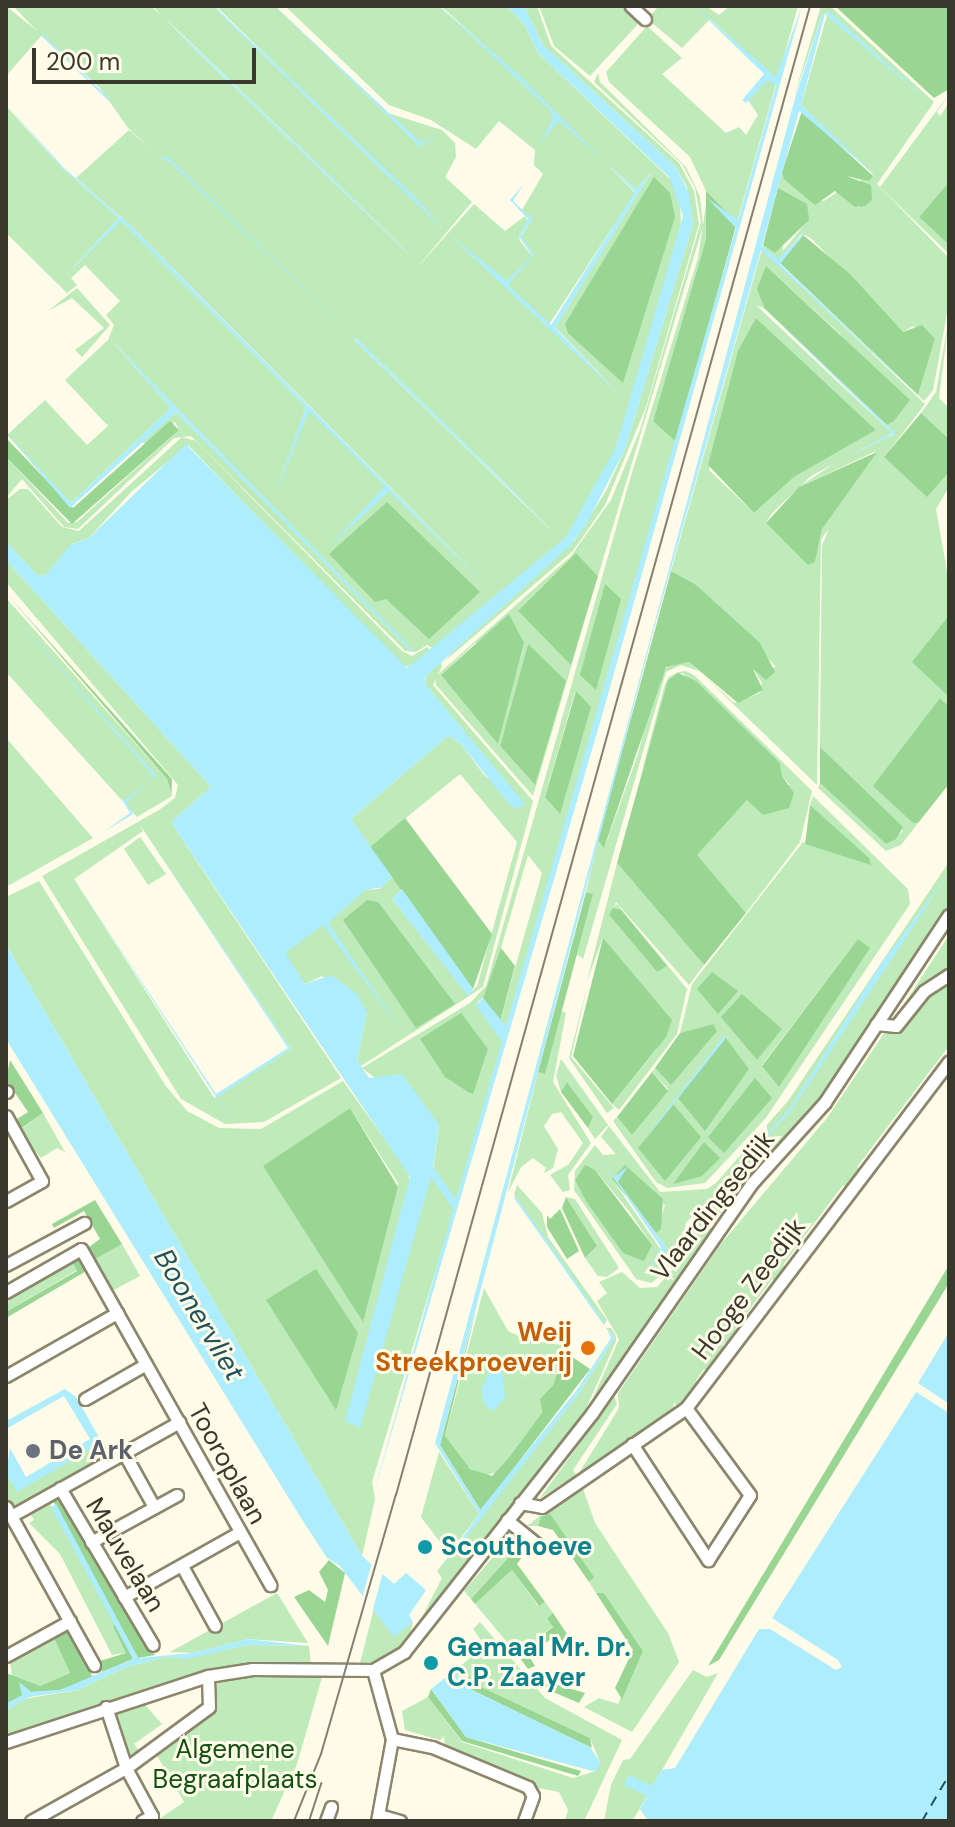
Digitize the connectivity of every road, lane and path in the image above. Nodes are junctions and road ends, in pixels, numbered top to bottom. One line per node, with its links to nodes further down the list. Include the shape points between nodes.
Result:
1 (631, 6): 2 (street)
2 (645, 19)
3 (949, 915): 5 (street, Vlaardingsedijk)
4 (949, 975): 5 (street, via 936,979 891,1028)
5 (878, 1020): 22 (street, Vlaardingsedijk, via 825,1102 751,1184 592,1413)
6 (949, 1061): 16 (street, Hooge Zeedijk)
7 (6, 1116): 8 (street, via 42,1181)
8 (6, 1201)
9 (84, 1223): 10 (street)
10 (6, 1265)
11 (6, 1292): 12 (street, Tooroplaan, via 81,1249)
12 (117, 1313): 13 (street, Tooroplaan); 14 (street)
13 (146, 1364): 15 (street); 17 (street, Tooroplaan)
14 (7, 1372)
15 (85, 1399)
16 (686, 1408): 18 (street, Hooge Zeedijk); 18 (street, via 750,1495 708,1560)
17 (179, 1422): 19 (street); 26 (street, Tooroplaan)
18 (632, 1444): 22 (street, Hooge Zeedijk, via 536,1509)
19 (124, 1453): 20 (street); 23 (street)
20 (60, 1488): 24 (street); 27 (street, Mauvelaan)
21 (177, 1495): 23 (street)
22 (523, 1499): 25 (street, Vlaardingsedijk)
23 (154, 1507): 27 (street)
24 (8, 1511): 32 (street)
25 (507, 1520): 28 (street); 37 (street, Vlaardingsedijk, via 411,1645)
26 (240, 1532): 29 (street); 30 (street, Tooroplaan)
27 (91, 1542): 31 (street, Mauvelaan)
28 (539, 1546)
29 (182, 1566): 31 (street); 33 (street)
30 (270, 1585)
31 (124, 1597): 34 (street, Mauvelaan)
32 (70, 1621): 35 (street); 36 (street)
33 (215, 1626)
34 (153, 1645)
35 (6, 1656)
36 (94, 1665)
37 (373, 1670): 38 (street, via 252,1669); 40 (street)
38 (208, 1676): 39 (street); 42 (street, via 212,1705)
39 (106, 1707): 41 (street); 42 (street)
40 (392, 1739): 44 (street); 49 (street, via 432,1747 528,1787 533,1796)
41 (6, 1742)
42 (126, 1768): 45 (street, via 152,1816); 46 (street)
43 (331, 1807): 47 (street)
44 (377, 1815): 48 (street)
45 (143, 1820)
46 (31, 1821)
47 (326, 1821)
48 (400, 1821)
49 (524, 1821)

